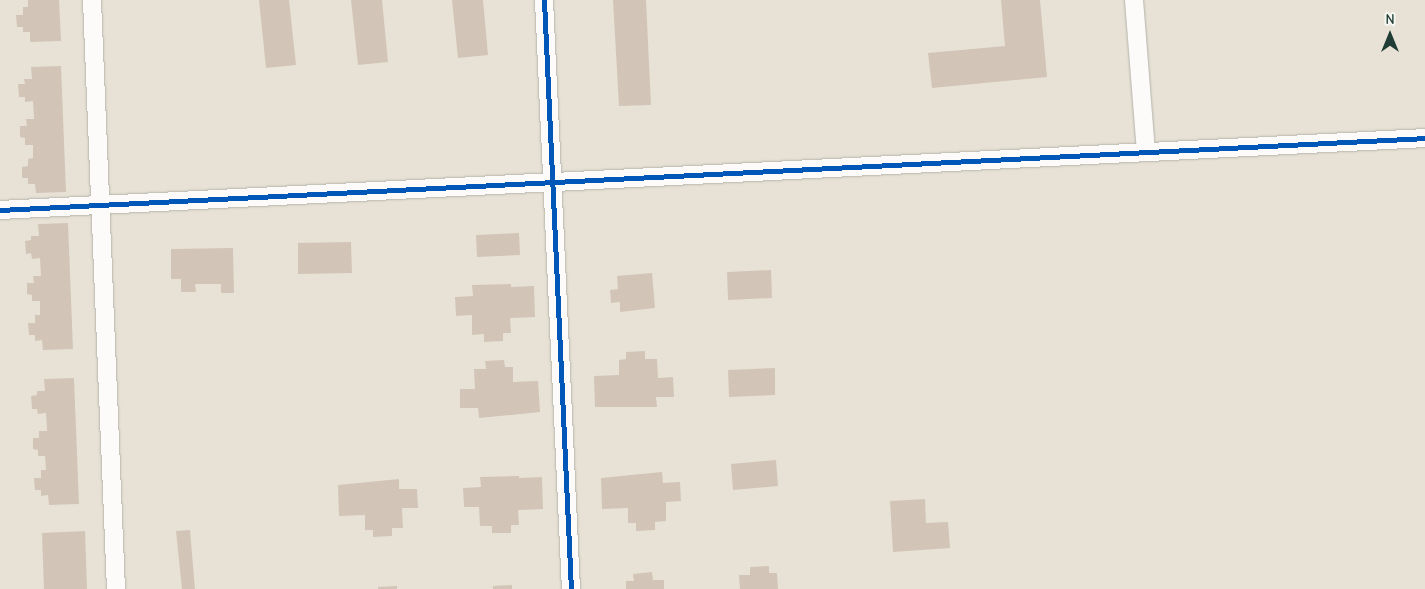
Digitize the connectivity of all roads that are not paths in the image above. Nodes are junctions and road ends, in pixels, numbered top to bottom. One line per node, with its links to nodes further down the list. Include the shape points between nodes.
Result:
1 (92, 0): 7 (street)
2 (544, 0): 6 (street)
3 (1134, 0): 5 (street)
4 (1425, 138): 5 (street)
5 (1146, 152): 6 (street)
6 (552, 182): 7 (street); 10 (street)
7 (101, 205): 8 (street); 9 (street)
8 (0, 210)
9 (116, 589)
10 (571, 589)

